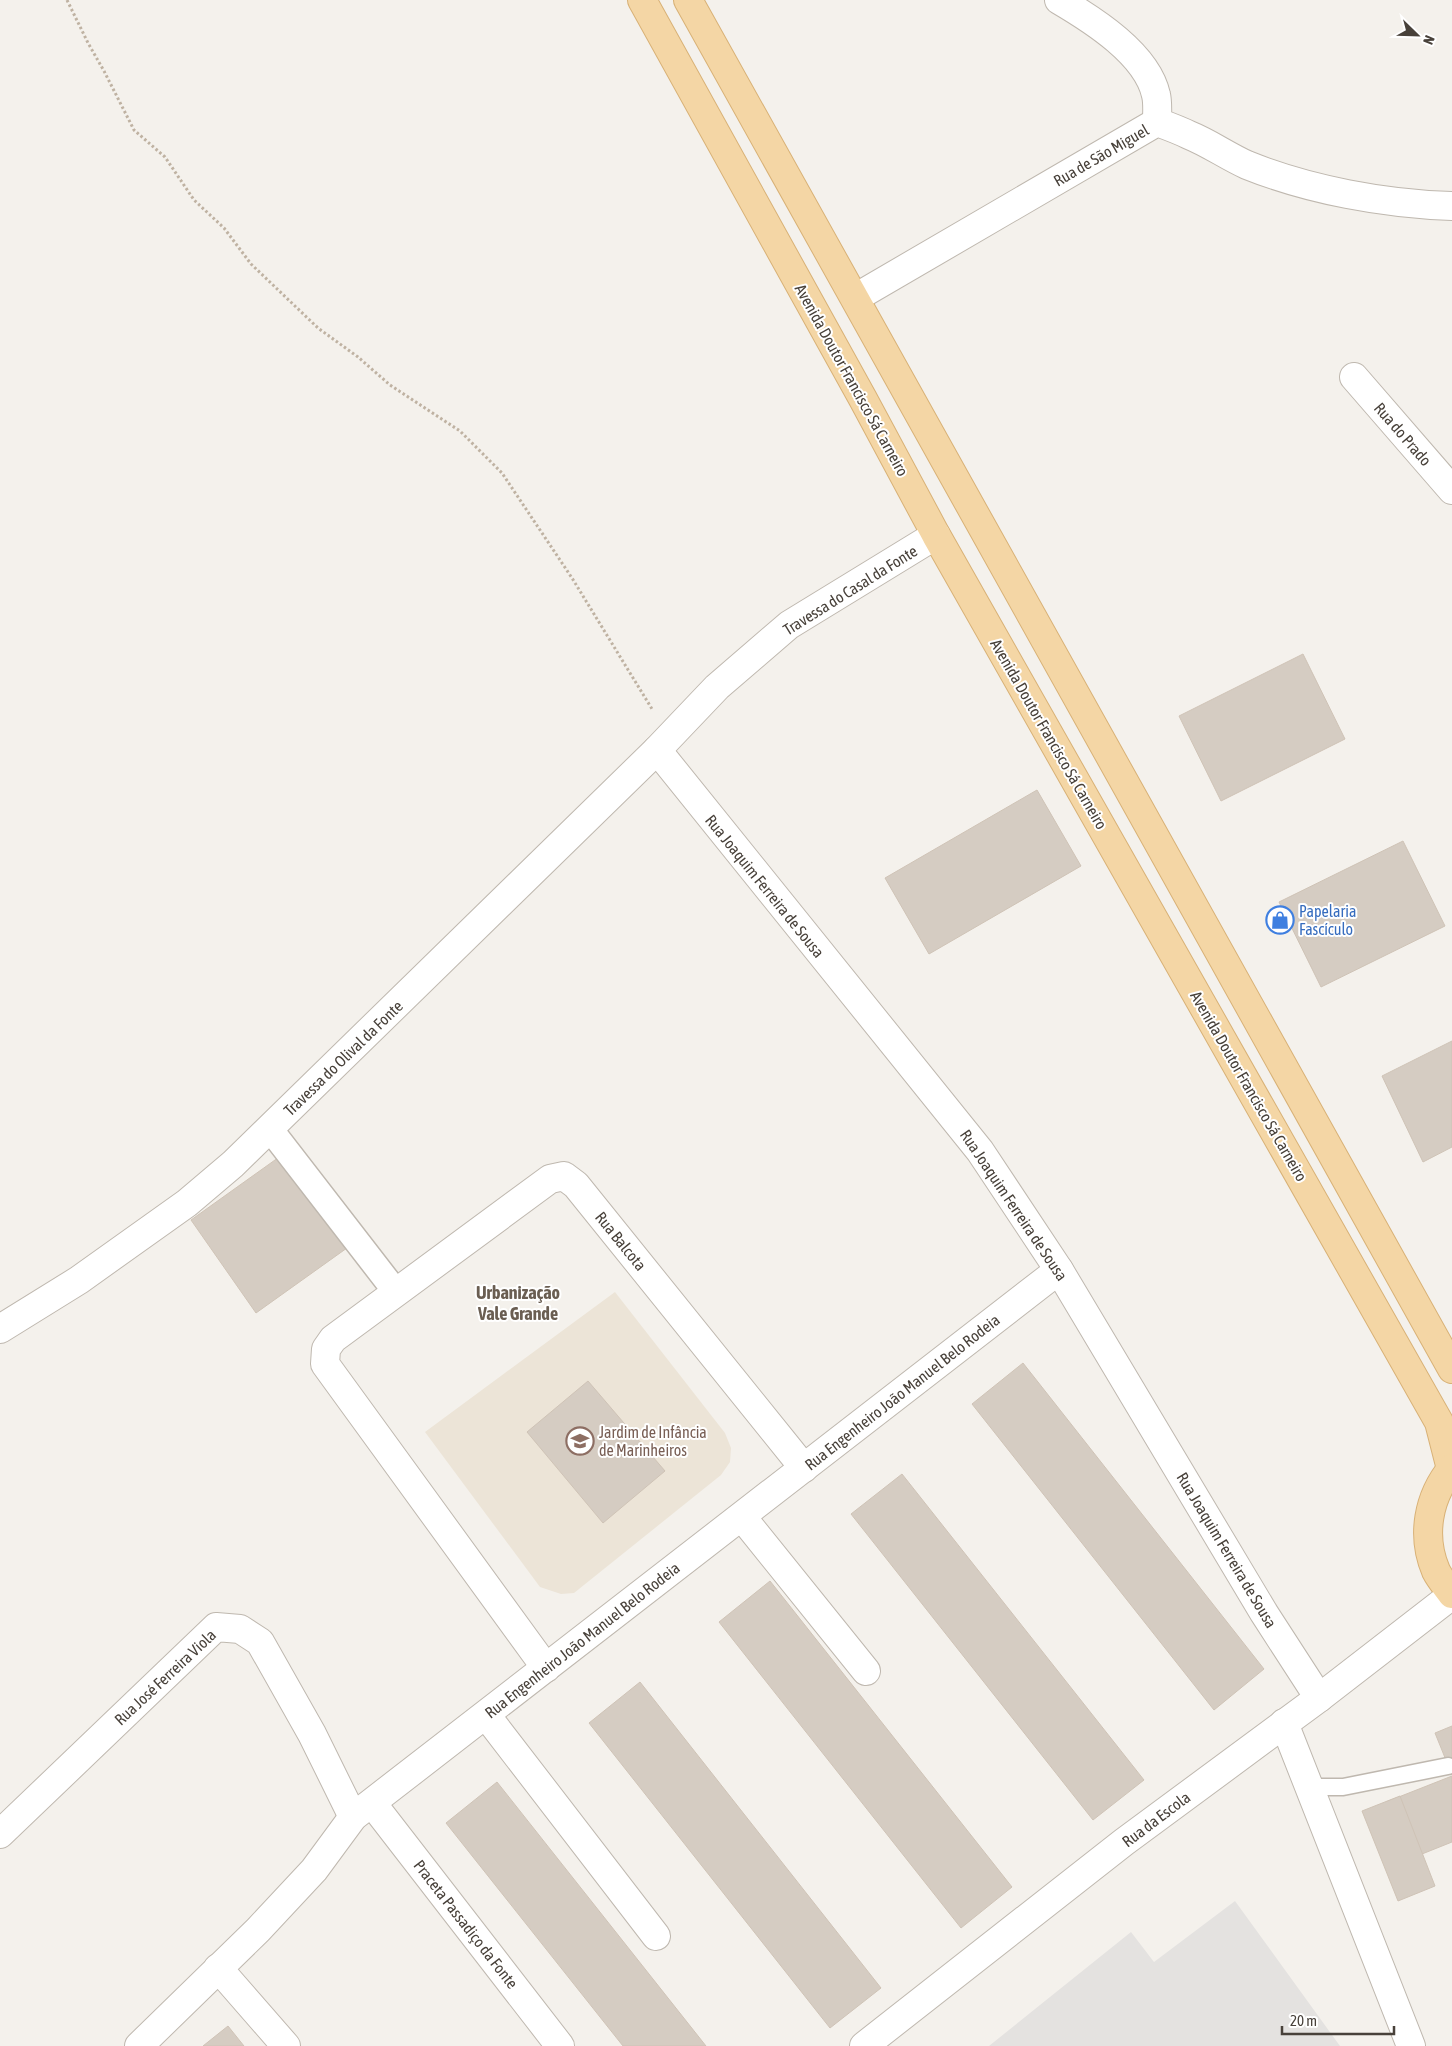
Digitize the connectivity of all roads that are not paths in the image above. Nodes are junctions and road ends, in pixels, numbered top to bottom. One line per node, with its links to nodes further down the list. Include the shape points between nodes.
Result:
1 (642, 0): 9 (main road, Avenida Doutor Francisco Sá Carneiro)
2 (688, 0): 6 (main road)
3 (1059, 0): 4 (street, via 1117,40 1135,58 1156,95)
4 (1157, 122): 5 (street, Rua de São Miguel, via 1277,176 1347,193); 6 (street, Rua de São Miguel)
5 (1452, 206)
6 (855, 298): 15 (main road)
7 (1354, 377): 8 (street, Rua do Prado)
8 (1452, 490)
9 (936, 536): 10 (street, Travessa do Casal da Fonte, via 789,625 717,687); 17 (main road, Avenida Doutor Francisco Sá Carneiro, via 1439,1422)
10 (663, 743): 11 (street, Travessa do Olival da Fonte); 12 (street, Rua Joaquim Ferreira de Sousa, via 980,1151)
11 (270, 1130): 13 (street); 14 (street, Travessa do Olival da Fonte, via 187,1204 79,1280)
12 (1059, 1270): 16 (street, Rua Engenheiro João Manuel Belo Rodeia); 22 (street, Rua Joaquim Ferreira de Sousa, via 1264,1613)
13 (396, 1292): 16 (street, Rua Balcota, via 550,1179 564,1176 576,1185); 20 (street, Rua Balcota, via 333,1338 326,1349 325,1364)
14 (0, 1329)
15 (1452, 1369)
16 (804, 1468): 18 (street, Rua Engenheiro João Manuel Belo Rodeia)
17 (1451, 1469): 19 (main road, via 1436,1492 1428,1519 1428,1546 1437,1573)
18 (742, 1517): 20 (street, Rua Engenheiro João Manuel Belo Rodeia); 21 (street)
19 (1452, 1595): 22 (street, Rua da Escola)
20 (546, 1668): 23 (street, Rua Engenheiro João Manuel Belo Rodeia)
21 (866, 1671)
22 (1319, 1698): 24 (street, Rua da Escola)
23 (486, 1714): 27 (street, Rua Engenheiro João Manuel Belo Rodeia); 29 (street)
24 (1284, 1723): 26 (street); 34 (street, Rua da Escola, via 1117,1848)
25 (1448, 1766): 26 (lane, via 1343,1787)
26 (1308, 1787): 35 (street)
27 (363, 1810): 28 (street, Rua José Ferreira Viola, via 312,1734 260,1642 240,1629 216,1627); 30 (street, Rua Engenheiro João Manuel Belo Rodeia, via 314,1870); 33 (street, Praceta Passadiço da Fonte)
28 (0, 1834)
29 (656, 1936)
30 (218, 1968): 31 (street, Rua Engenheiro João Manuel Belo Rodeia); 32 (street)
31 (139, 2046)
32 (286, 2046)
33 (560, 2046)
34 (864, 2046)
35 (1411, 2046)

